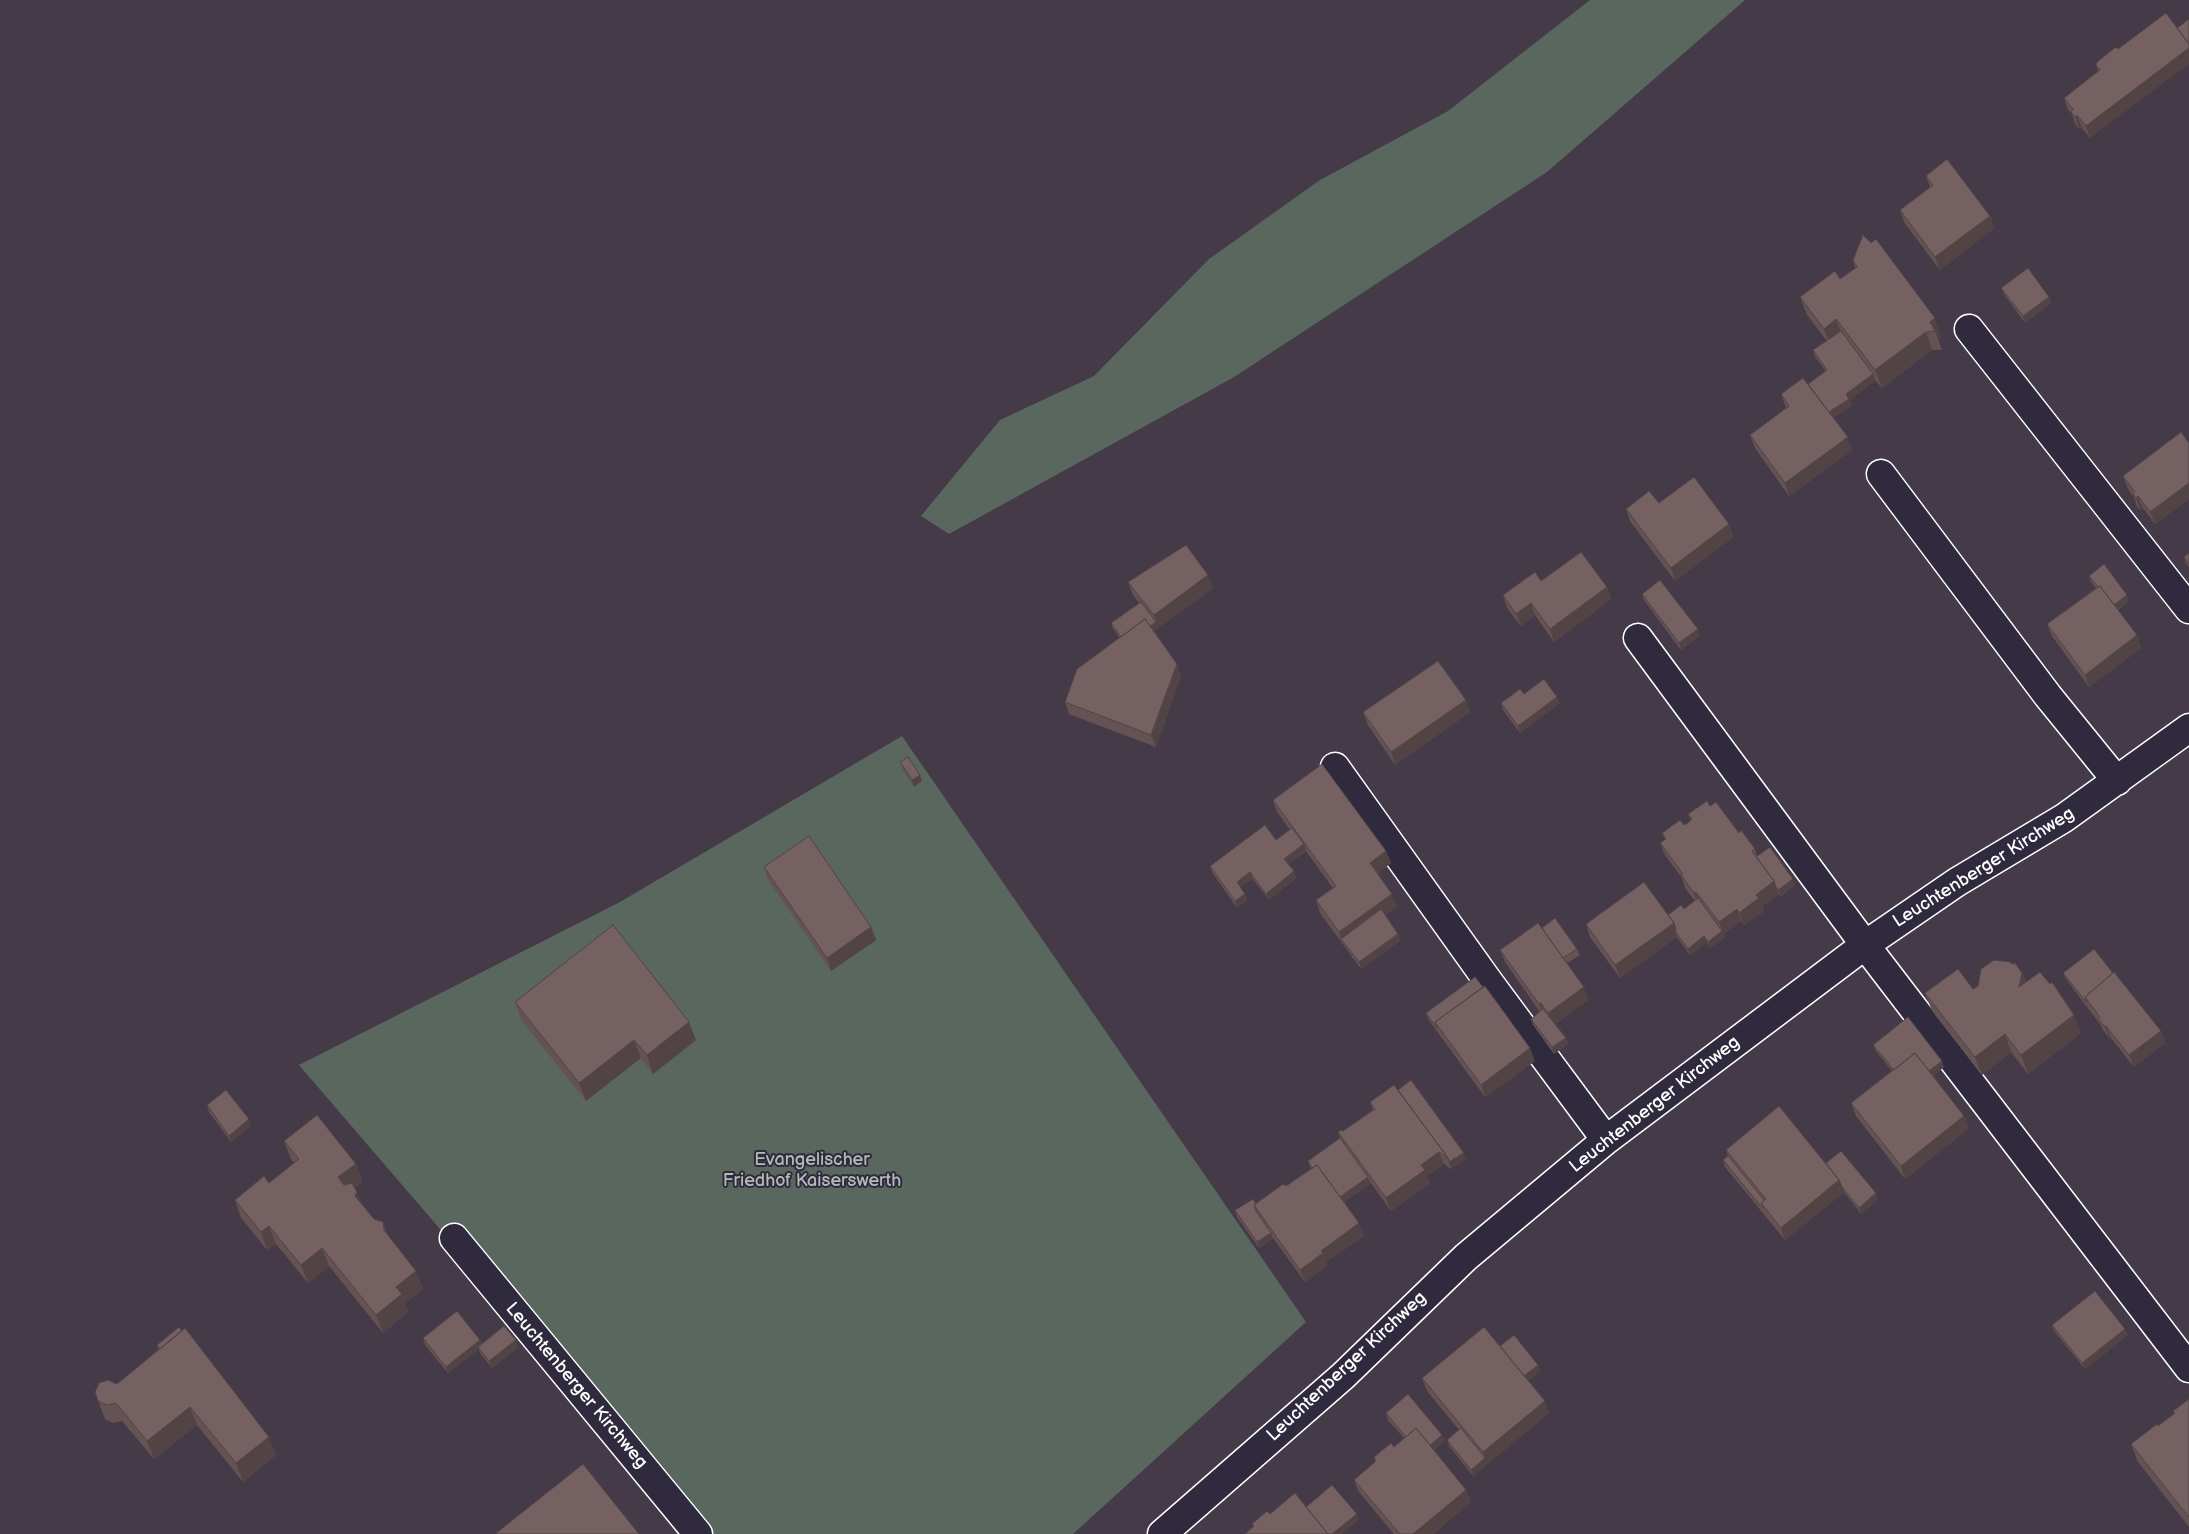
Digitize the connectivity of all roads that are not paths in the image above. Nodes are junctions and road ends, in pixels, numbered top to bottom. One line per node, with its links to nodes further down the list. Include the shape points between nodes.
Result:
1 (1969, 329): 3 (street)
2 (1881, 474): 7 (street, via 2048,696)
3 (2189, 609)
4 (1638, 638): 8 (street)
5 (2189, 728): 7 (street, Leuchtenberger Kirchweg)
6 (1335, 767): 9 (street)
7 (2118, 781): 8 (street, Leuchtenberger Kirchweg, via 2064,818 1956,882)
8 (1865, 945): 9 (street, Leuchtenberger Kirchweg); 11 (street)
9 (1606, 1140): 13 (street, Leuchtenberger Kirchweg, via 1466,1257 1343,1376)
10 (454, 1238): 12 (street, Leuchtenberger Kirchweg)
11 (2189, 1368)
12 (698, 1534)
13 (1162, 1534)

